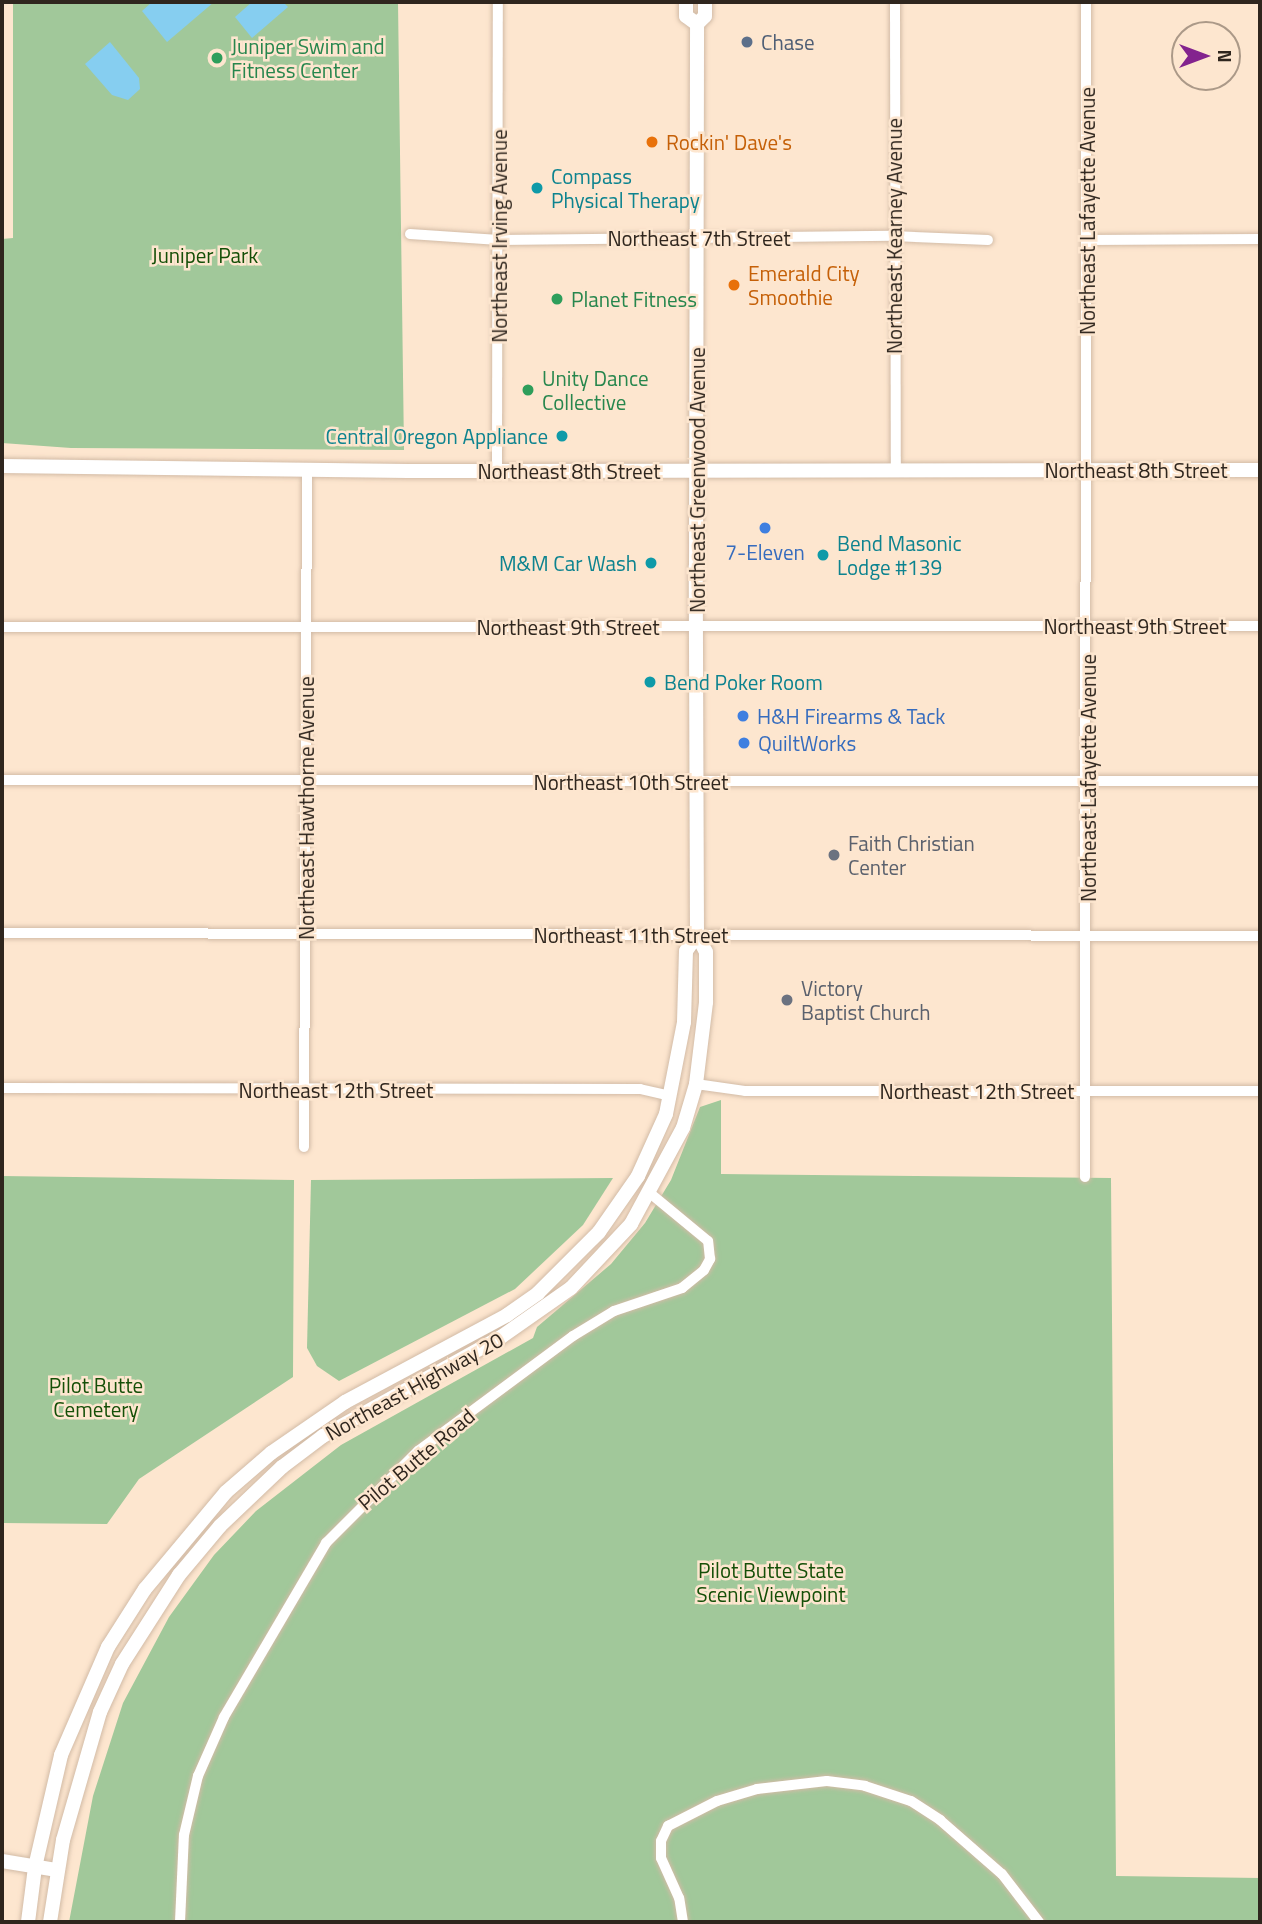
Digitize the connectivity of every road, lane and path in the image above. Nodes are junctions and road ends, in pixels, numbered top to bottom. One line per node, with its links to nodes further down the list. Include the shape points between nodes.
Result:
1 (498, 2): 11 (street, Northeast Irving Avenue)
2 (686, 2): 6 (main road, Northeast Greenwood Avenue, via 686,16)
3 (705, 2): 6 (main road, Northeast Greenwood Avenue, via 705,16)
4 (895, 2): 9 (street, Northeast Kearney Avenue)
5 (1086, 2): 13 (street, Northeast Lafayette Avenue)
6 (697, 24): 8 (main road, Northeast Greenwood Avenue)
7 (410, 234): 11 (street, Northeast 7th Street)
8 (697, 236): 9 (street, Northeast 7th Street); 11 (street, Northeast 7th Street); 20 (main road, Northeast Greenwood Avenue)
9 (893, 236): 12 (street, Northeast 7th Street); 16 (street, Northeast Kearney Avenue)
10 (1260, 239): 13 (street)
11 (499, 240): 19 (street, Northeast Irving Avenue)
12 (988, 240)
13 (1088, 240): 17 (street, Northeast Lafayette Avenue)
14 (2, 465): 15 (main road, Northeast 8th Street)
15 (307, 469): 19 (main road, Northeast 8th Street); 25 (street, Northeast Hawthorne Avenue)
16 (895, 470): 17 (main road, Northeast 8th Street); 20 (main road, Northeast 8th Street)
17 (1088, 470): 18 (main road, Northeast 8th Street); 22 (street, Northeast Lafayette Avenue)
18 (1260, 470)
19 (498, 471): 20 (main road, Northeast 8th Street)
20 (697, 471): 21 (main road, Northeast Greenwood Avenue)
21 (696, 626): 22 (street, Northeast 9th Street); 25 (street, Northeast 9th Street); 30 (main road, Northeast Greenwood Avenue)
22 (1088, 626): 23 (street, Northeast 9th Street); 28 (street, Northeast Lafayette Avenue)
23 (1260, 626)
24 (2, 627): 25 (street, Northeast 9th Street)
25 (307, 627): 27 (street, Northeast Hawthorne Avenue)
26 (2, 780): 27 (street, Northeast 10th Street)
27 (306, 780): 30 (street, Northeast 10th Street); 32 (street, Northeast Hawthorne Avenue)
28 (1088, 781): 29 (street, Northeast 10th Street); 30 (street, Northeast 10th Street); 35 (street, Northeast Lafayette Avenue)
29 (1260, 781)
30 (697, 782): 33 (main road, Northeast Greenwood Avenue)
31 (2, 933): 32 (street, Northeast 11th Street)
32 (305, 934): 33 (street, Northeast 11th Street); 38 (street, Northeast Hawthorne Avenue)
33 (696, 935): 35 (street, Northeast 11th Street); 36 (main road, Northeast Greenwood Avenue, via 706,953 706,965); 41 (main road, Northeast Greenwood Avenue, via 686,951 684,1022)
34 (1260, 936): 35 (street, Northeast 11th Street)
35 (1088, 937): 39 (street, Northeast Lafayette Avenue)
36 (696, 1084): 39 (street, Northeast 12th Street, via 745,1091); 45 (main road, Northeast Highway 20, via 683,1128)
37 (2, 1088): 38 (street, Northeast 12th Street)
38 (304, 1091): 41 (street, Northeast 12th Street, via 640,1089); 43 (street, Northeast Hawthorne Avenue)
39 (1088, 1091): 40 (street, Northeast 12th Street); 44 (street, Northeast Lafayette Avenue)
40 (1260, 1091)
41 (670, 1096): 42 (main road, Northeast Highway 20)
42 (666, 1114): 45 (main road, via 662,1144 643,1184); 47 (main road, Northeast Highway 20, via 638,1176 606,1223 538,1293 507,1315 345,1402 271,1453 188,1534 108,1647 83,1699 61,1755)
43 (304, 1147)
44 (1085, 1177)
45 (651, 1194): 48 (main road, Northeast Highway 20, via 614,1247 556,1300 501,1337 323,1436 282,1467 220,1526 179,1575 122,1664 83,1762); 51 (street, Pilot Butte Road, via 708,1241 710,1259 704,1270 682,1289 614,1311 573,1336 418,1451 326,1543 224,1717 198,1776 184,1835)
46 (2, 1861): 47 (main road)
47 (35, 1867): 48 (main road); 49 (main road, Northeast Highway 20)
48 (57, 1870): 50 (main road, Northeast Highway 20)
49 (28, 1922)
50 (50, 1922)
51 (180, 1922)
52 (683, 1922): 53 (street, via 679,1898 662,1858 661,1841 668,1826 695,1810 757,1789 827,1781 865,1786 911,1801 940,1820 1002,1874)
53 (1039, 1922)

